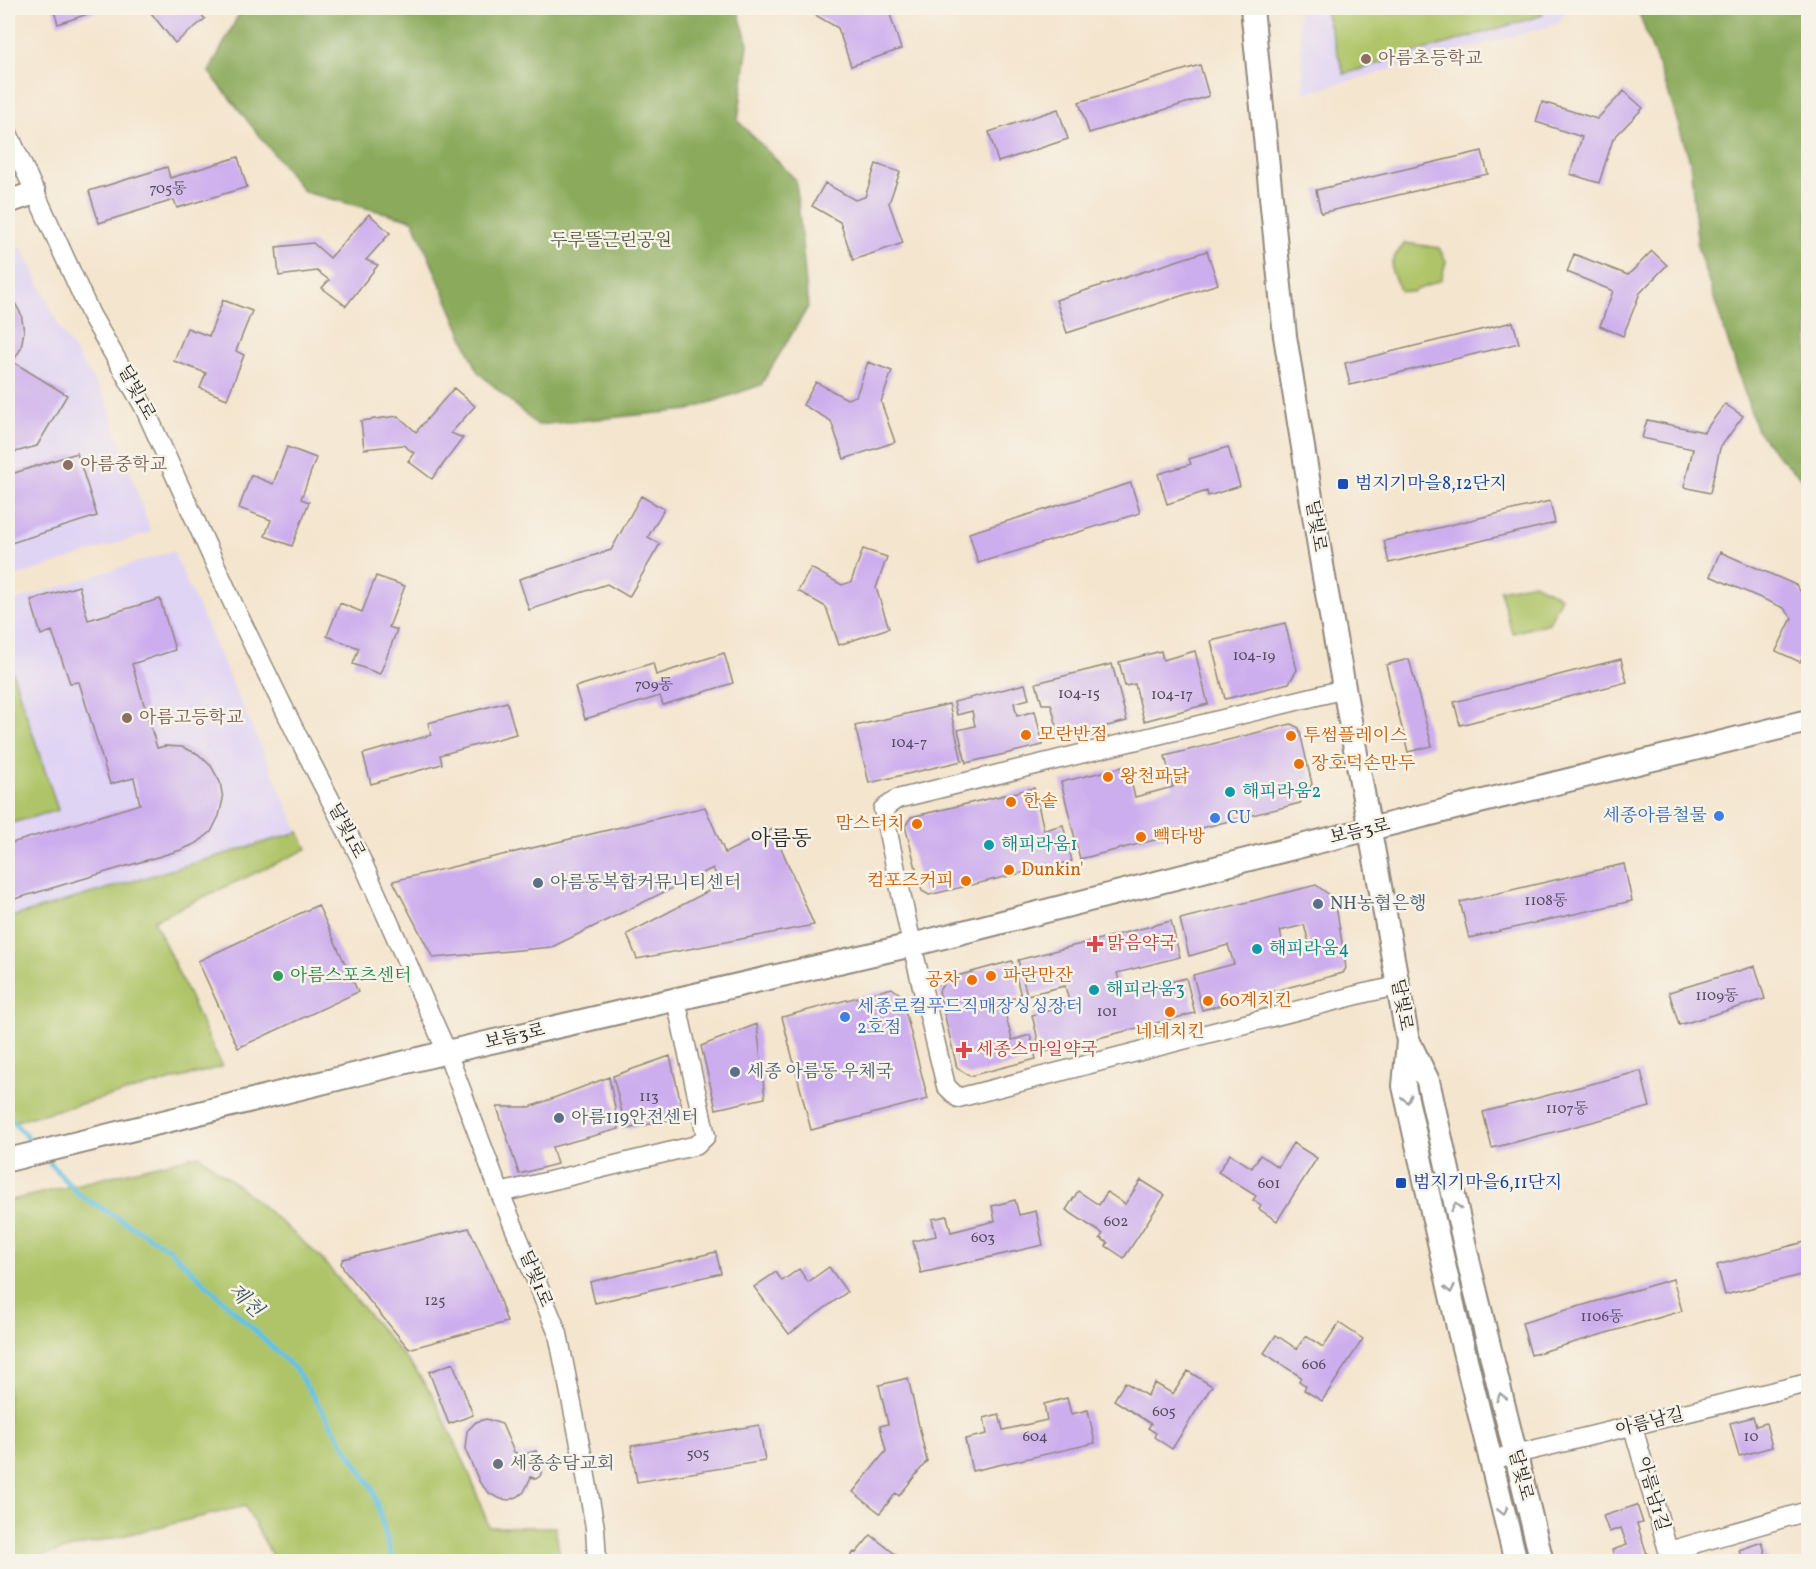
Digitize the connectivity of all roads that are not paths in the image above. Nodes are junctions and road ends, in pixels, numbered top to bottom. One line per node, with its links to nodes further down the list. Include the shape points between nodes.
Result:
1 (1252, 8): 5 (street, 달빛로, via 1285,336 1323,578)
2 (8, 133): 3 (street, 달빛1로)
3 (33, 193): 4 (street); 12 (street, 달빛1로, via 91,315 161,441 250,639 361,859)
4 (8, 202)
5 (1345, 689): 7 (street, 달빛로); 8 (street, via 897,799 883,809)
6 (1809, 721): 7 (street, 보듬3로)
7 (1369, 830): 8 (street, 보듬3로); 9 (street, 달빛로)
8 (912, 945): 9 (street, via 946,1086 958,1098); 10 (street, 보듬3로)
9 (1398, 986): 11 (street, 달빛로)
10 (676, 1000): 12 (street, 보듬3로); 14 (street, via 706,1136 697,1145)
11 (1408, 1041): 17 (street, 달빛로, one-way to 11, via 1428,1081); 18 (street, 달빛로, one-way to 18, via 1404,1086)
12 (447, 1052): 13 (street, 보듬3로); 14 (street, 달빛1로)
13 (8, 1160)
14 (500, 1193): 21 (street, 달빛1로, via 558,1334 595,1528)
15 (1809, 1383): 16 (street, 아름남길)
16 (1633, 1427): 17 (street, 아름남길); 20 (street, 아름남1길)
17 (1515, 1454): 18 (street, 아름남길); 23 (street, 달빛로)
18 (1491, 1460): 22 (street, 달빛로, one-way to 22)
19 (1809, 1511): 20 (street)
20 (1670, 1556)
21 (597, 1562)
22 (1516, 1562)
23 (1542, 1562)

